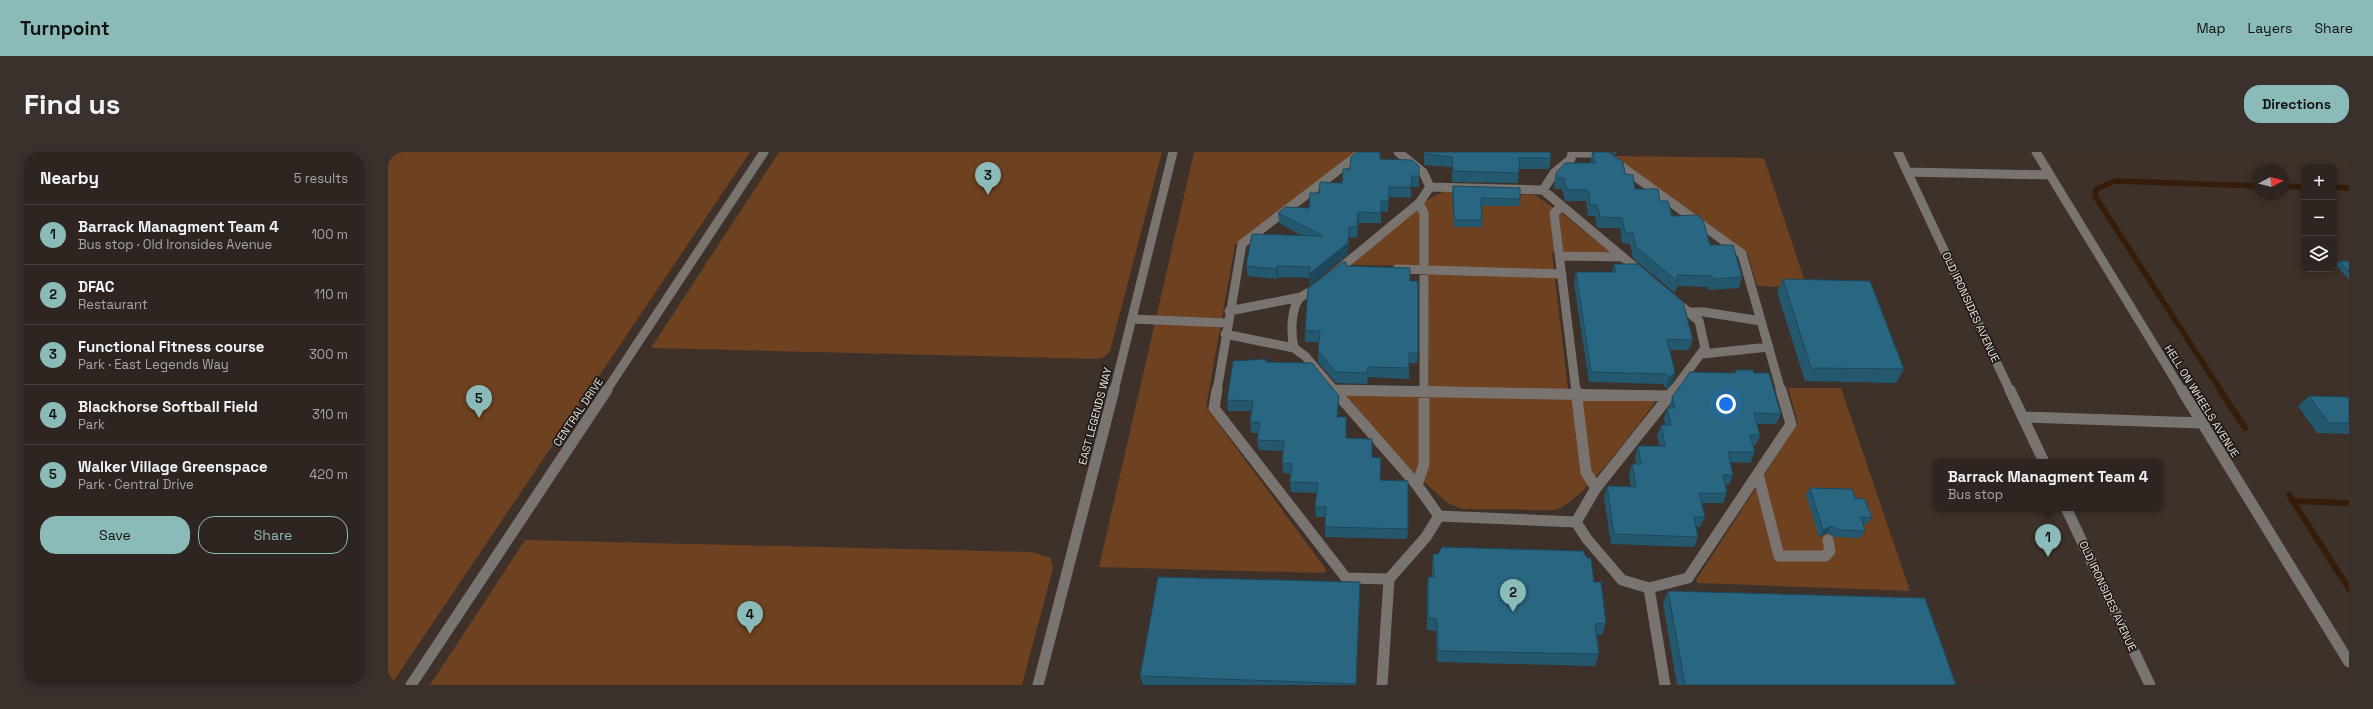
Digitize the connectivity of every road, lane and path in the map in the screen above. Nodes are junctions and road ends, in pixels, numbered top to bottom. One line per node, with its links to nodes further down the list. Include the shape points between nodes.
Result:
1 (764, 152): 48 (street, CENTRAL DRIVE)
2 (1173, 152): 24 (street, EAST LEGENDS WAY)
3 (1362, 152): 22 (street, via 1242,244)
4 (1398, 152): 10 (street, via 1423,172)
5 (1572, 152): 11 (street, via 1571,159 1554,173); 25 (street, via 1603,153 1742,254)
6 (1898, 152): 8 (street, OLD IRONSIDES AVENUE)
7 (2036, 152): 9 (street, HELL ON WHEELS AVENUE)
8 (1907, 172): 9 (street); 35 (street, OLD IRONSIDES AVENUE)
9 (2050, 175): 36 (street, HELL ON WHEELS AVENUE)
10 (1430, 188): 11 (street); 12 (street)
11 (1543, 190): 13 (street)
12 (1419, 203): 16 (street); 19 (street, via 1424,213)
13 (1562, 206): 14 (street, via 1554,213); 15 (street)
14 (1560, 256): 15 (street); 20 (street)
15 (1623, 258): 23 (street)
16 (1341, 267): 17 (street); 21 (street, via 1315,289)
17 (1356, 268)
18 (1386, 269): 19 (street)
19 (1424, 270): 20 (street); 32 (street)
20 (1562, 274): 33 (street)
21 (1300, 296): 22 (street); 29 (street, via 1294,312)
22 (1229, 311): 26 (street)
23 (1689, 312): 25 (street); 30 (street, via 1698,321 1705,348)
24 (1132, 319): 26 (street); 49 (street, EAST LEGENDS WAY)
25 (1762, 321): 28 (street)
26 (1227, 323): 27 (street)
27 (1225, 334): 29 (street); 45 (street, via 1214,408 1346,578)
28 (1769, 347): 30 (street); 38 (street, via 1792,424)
29 (1294, 348): 31 (street, via 1305,356)
30 (1702, 354): 34 (street)
31 (1334, 390): 32 (street); 39 (street)
32 (1424, 390): 33 (street); 39 (street, via 1424,464)
33 (1576, 393): 34 (street); 40 (street, via 1586,472)
34 (1669, 396): 40 (street)
35 (2023, 417): 36 (street); 37 (street, OLD IRONSIDES AVENUE)
36 (2201, 423): 47 (street, HELL ON WHEELS AVENUE)
37 (2043, 459)
38 (1758, 474): 44 (street, via 1779,556 1825,556 1830,551); 46 (street, via 1688,578)
39 (1417, 485): 42 (street)
40 (1596, 488): 43 (street)
41 (2067, 511): 52 (street, OLD IRONSIDES AVENUE)
42 (1439, 516): 43 (street); 45 (street, via 1426,537)
43 (1576, 522): 46 (street, via 1622,580)
44 (1828, 540)
45 (1388, 578): 50 (street)
46 (1649, 588): 51 (street)
47 (2349, 662)
48 (411, 685)
49 (1038, 685)
50 (1382, 685)
51 (1665, 685)
52 (2150, 685)

